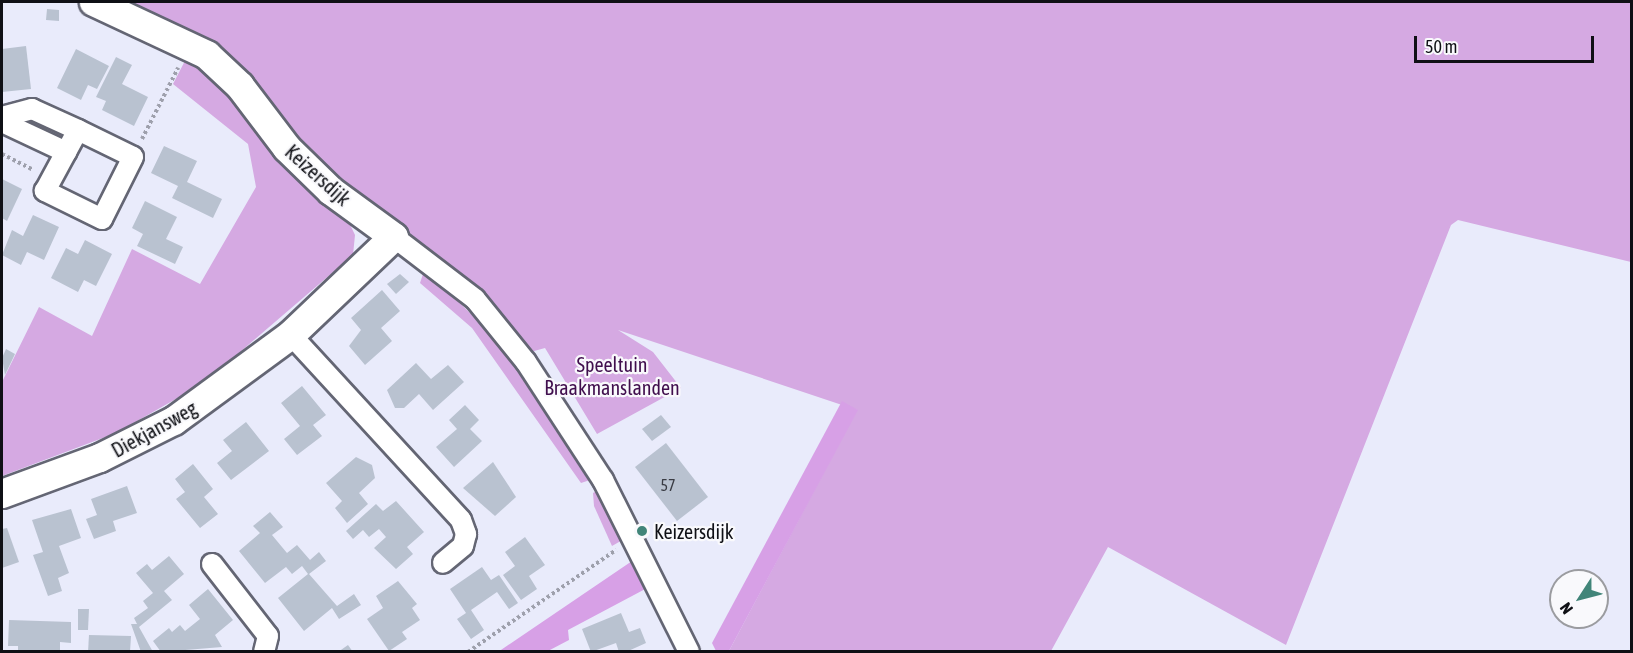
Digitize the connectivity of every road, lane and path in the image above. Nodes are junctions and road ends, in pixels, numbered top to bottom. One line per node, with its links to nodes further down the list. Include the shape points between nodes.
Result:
1 (93, 2): 9 (street, Keizersdijk, via 207,55 240,86 287,148 331,191)
2 (169, 86): 7 (path)
3 (2, 119): 4 (street, via 32,109); 5 (street)
4 (78, 130): 5 (street); 7 (street)
5 (66, 152): 8 (street)
6 (2, 154): 8 (path)
7 (133, 157): 8 (street, via 102,219 45,191)
8 (52, 179)
9 (394, 237): 10 (street, Diekjansweg); 17 (street, Keizersdijk, via 475,299 526,362 603,480)
10 (291, 334): 11 (street, Diekjansweg, via 174,421 100,458); 13 (street, via 460,520 463,546)
11 (2, 494)
12 (611, 553): 16 (path)
13 (443, 563)
14 (212, 564): 15 (street, via 268,636)
15 (264, 651)
16 (468, 651)
17 (689, 651)

